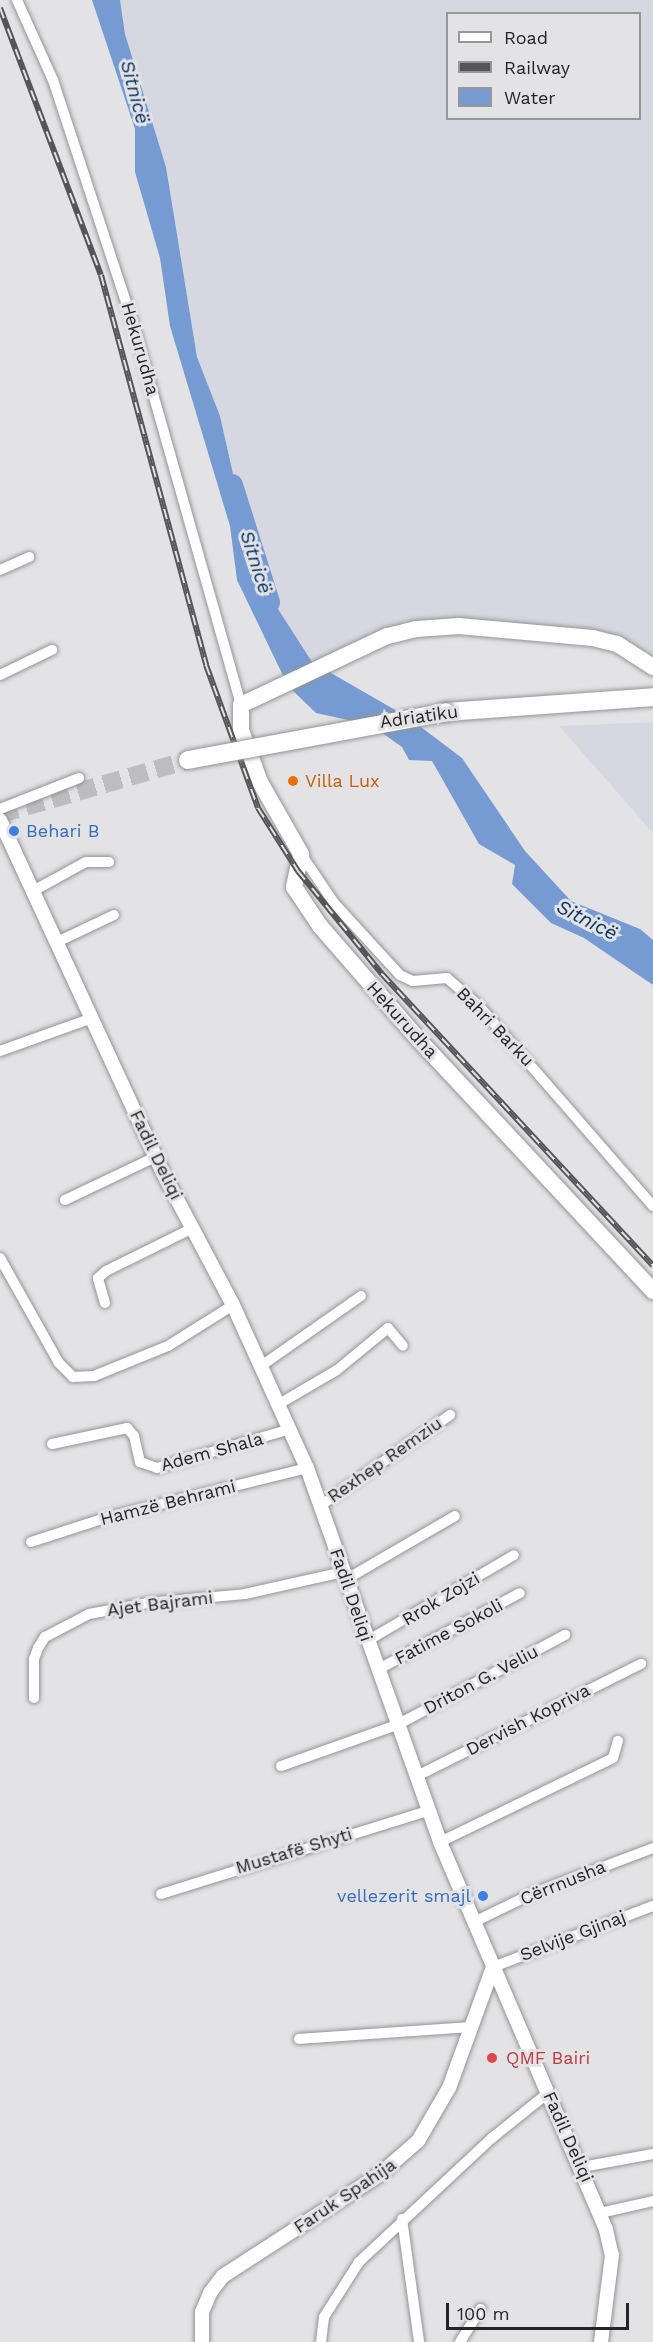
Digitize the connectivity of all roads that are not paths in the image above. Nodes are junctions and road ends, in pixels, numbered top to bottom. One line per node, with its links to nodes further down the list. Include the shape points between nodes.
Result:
1 (17, 0): 8 (street, Hekurudha, via 53,80 135,330)
2 (29, 557): 3 (street)
3 (0, 570)
4 (52, 650): 6 (street)
5 (652, 668): 8 (main road, via 617,644 593,638 459,626 387,636)
6 (0, 675)
7 (651, 694): 9 (main road, Adriatiku, bridge, via 446,712)
8 (241, 705): 13 (main road, Hekurudha, via 241,730 260,782)
9 (188, 760)
10 (79, 778): 11 (street)
11 (0, 809)
12 (1, 824): 15 (street, Fadil Deliqi)
13 (301, 854): 22 (street, Bahri Barku, via 334,903 400,975 413,981 447,978 478,1006); 25 (main road, Hekurudha, via 294,887 320,926 420,1041)
14 (109, 862): 15 (street, via 86,862)
15 (33, 891): 17 (street, Fadil Deliqi)
16 (114, 915): 17 (street)
17 (57, 942): 18 (street, Fadil Deliqi)
18 (92, 1018): 19 (street); 20 (street, Fadil Deliqi)
19 (0, 1051)
20 (155, 1157): 21 (street); 23 (street, Fadil Deliqi)
21 (65, 1200)
22 (653, 1206)
23 (192, 1228): 27 (street, via 106,1271 98,1278); 28 (street, Fadil Deliqi)
24 (0, 1258): 28 (street, via 59,1362 73,1377 94,1376 168,1346)
25 (653, 1291)
26 (362, 1296): 30 (street)
27 (105, 1303)
28 (233, 1305): 30 (street, Fadil Deliqi)
29 (403, 1346): 31 (street, via 388,1328 337,1370)
30 (261, 1366): 31 (street, Fadil Deliqi)
31 (279, 1404): 33 (street, Fadil Deliqi)
32 (450, 1415): 36 (street, Rexhep Remziu)
33 (290, 1429): 34 (street, Adem Shala, via 157,1468 140,1462 134,1436 127,1428); 35 (street, Fadil Deliqi)
34 (52, 1444)
35 (307, 1468): 36 (street, Fadil Deliqi); 38 (street, Hamzë Behrami, via 105,1518)
36 (320, 1506): 40 (street, Fadil Deliqi)
37 (455, 1516): 40 (street, Ajet Bajrami)
38 (31, 1542)
39 (514, 1555): 43 (street, Rrok Zojzi)
40 (344, 1576): 43 (street, Fadil Deliqi); 46 (street, Ajet Bajrami, via 246,1594 147,1603 89,1614 45,1637 38,1648)
41 (520, 1593): 45 (street, Fatime Sokoli)
42 (565, 1635): 47 (street, Driton G. Veliu)
43 (367, 1641): 45 (street, Fadil Deliqi)
44 (641, 1664): 50 (street, Dervish Kopriva)
45 (377, 1670): 47 (street, Fadil Deliqi)
46 (34, 1698)
47 (397, 1725): 49 (street); 50 (street, Fadil Deliqi)
48 (618, 1741): 52 (street, via 614,1758)
49 (280, 1766)
50 (415, 1777): 51 (street, Fadil Deliqi)
51 (428, 1811): 52 (street, Fadil Deliqi); 54 (street, Mustafë Shyti)
52 (440, 1842): 56 (street, Fadil Deliqi)
53 (653, 1848): 56 (street, Cërrnusha, via 534,1893)
54 (161, 1894)
55 (653, 1905): 57 (street, Selvije Gjinaj)
56 (474, 1922): 57 (street, Fadil Deliqi)
57 (493, 1967): 58 (street, Faruk Spahija); 60 (street, Fadil Deliqi)
58 (470, 2027): 59 (street); 67 (street, Faruk Spahija, via 449,2088 418,2141 379,2175 223,2276 202,2312)
59 (300, 2039)
60 (548, 2093): 62 (street, Fadil Deliqi); 65 (street)
61 (653, 2154): 62 (street)
62 (582, 2167): 64 (street, Fadil Deliqi)
63 (653, 2201): 64 (street)
64 (600, 2213): 71 (street, Fadil Deliqi, via 612,2255)
65 (402, 2219): 68 (street, via 359,2262 337,2293 324,2317); 69 (street)
66 (482, 2309): 70 (street)
67 (202, 2342)
68 (321, 2342)
69 (419, 2342)
70 (460, 2342)
71 (601, 2342)

